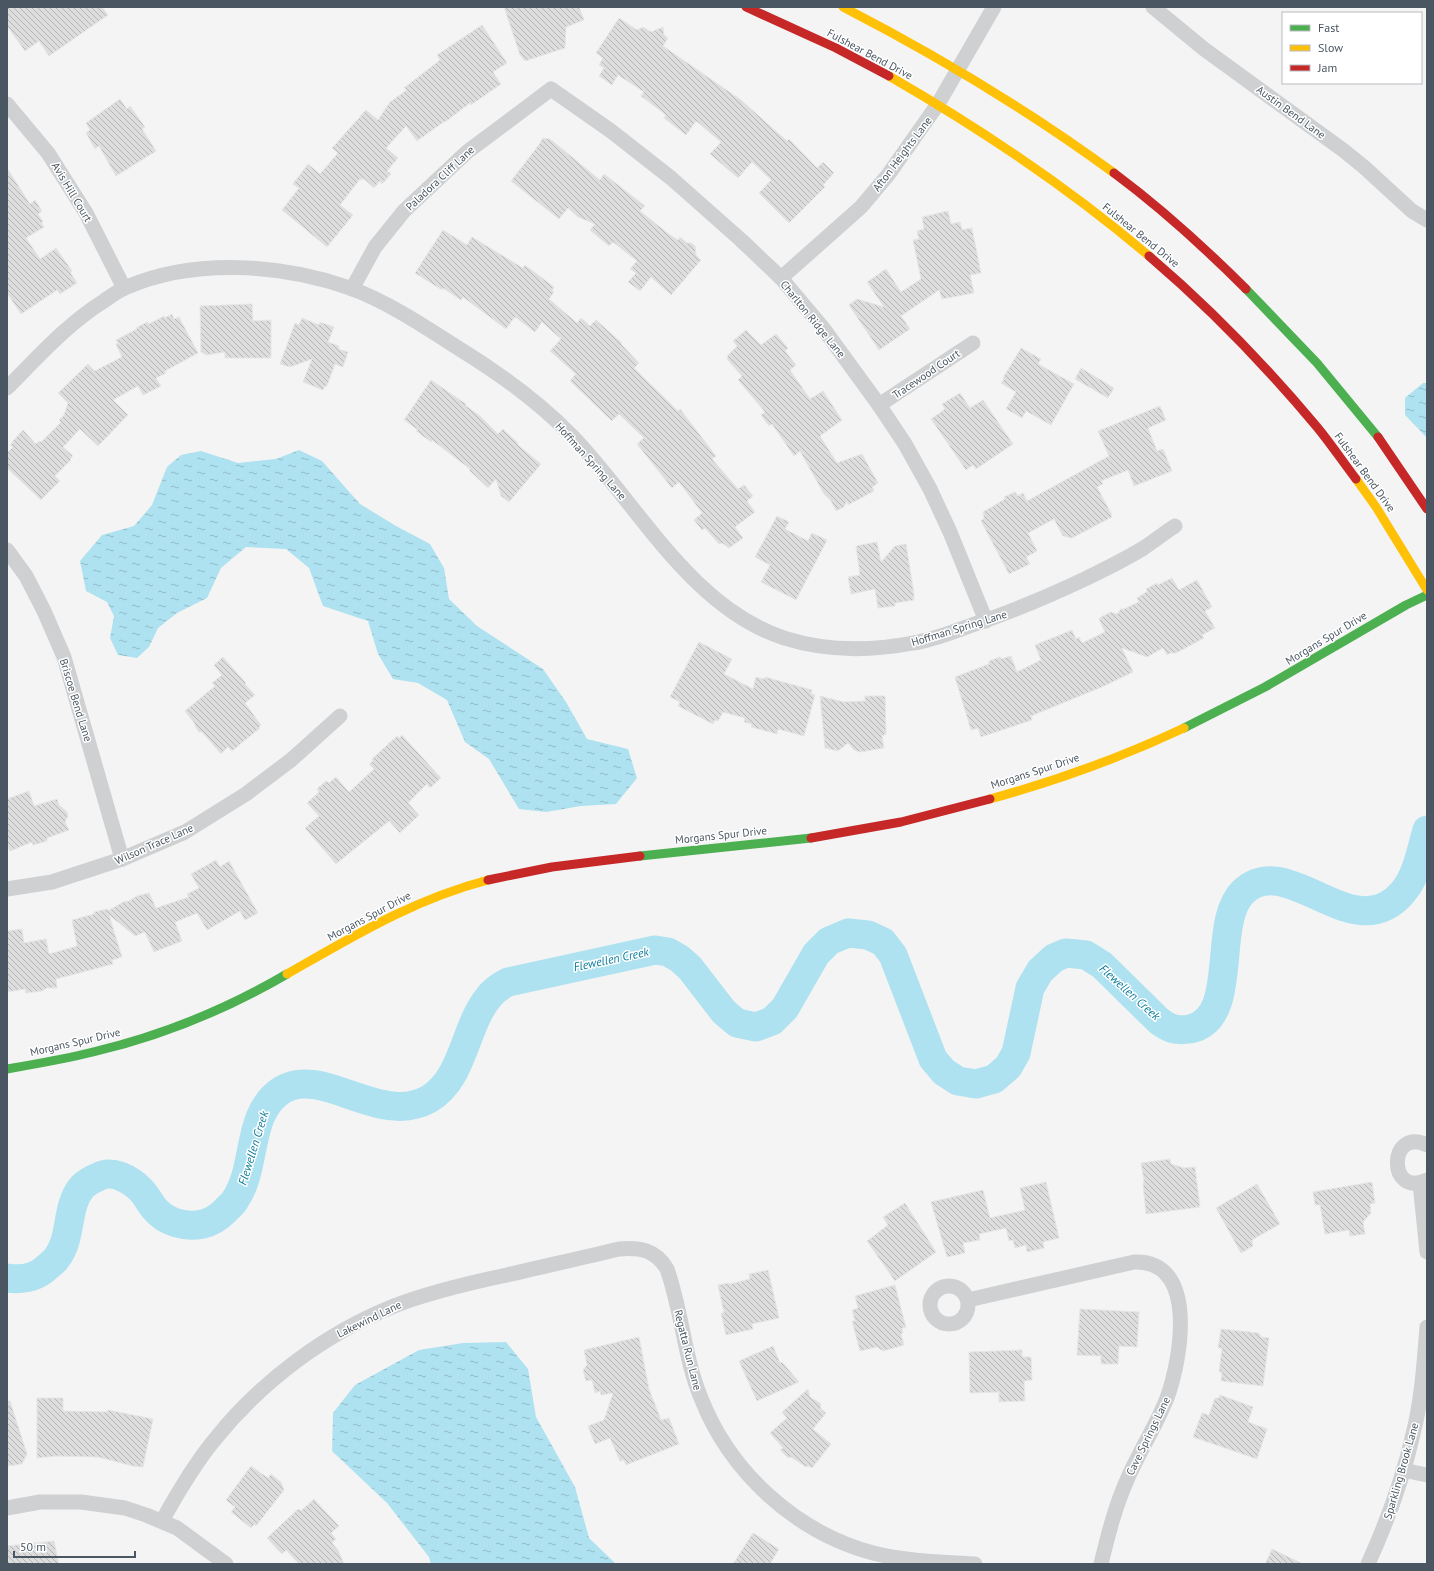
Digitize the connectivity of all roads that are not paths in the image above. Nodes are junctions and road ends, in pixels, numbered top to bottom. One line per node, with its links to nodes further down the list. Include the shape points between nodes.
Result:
1 (746, 7): 8 (main road, Fulshear Bend Drive, via 865,62)
2 (843, 7): 5 (main road)
3 (994, 7): 5 (street, Afton Heights Lane)
4 (1153, 7): 9 (street, Austin Bend Lane, via 1176,28 1343,150 1412,211)
5 (959, 69): 8 (street, Afton Heights Lane); 16 (main road, via 1093,158 1200,245 1284,328 1342,391 1413,486)
6 (551, 89): 10 (street, Charlton Ridge Lane, via 611,131 671,178); 12 (street, Paladora Cliff Lane, via 467,152 404,211 375,247)
7 (7, 104): 11 (street, Avis Hill Court, via 48,154 69,186 86,213)
8 (938, 104): 10 (street, Afton Heights Lane, via 888,175 861,206); 19 (main road, Fulshear Bend Drive, via 1039,170 1110,223 1158,263 1228,328 1296,401 1337,453 1389,526)
9 (1427, 220)
10 (781, 278): 15 (street, Charlton Ridge Lane, via 823,328)
11 (124, 288): 12 (street, Hoffman Spring Lane, via 172,273 236,267 316,278); 14 (street, Hoffman Spring Lane, via 86,312)
12 (352, 289): 21 (street, Hoffman Spring Lane, via 390,307 482,362 533,401 571,435 681,567 717,601 749,622 783,638 826,647 869,649 915,643)
13 (973, 343): 15 (street, Tracewood Court)
14 (7, 388)
15 (879, 405): 21 (street, Charlton Ridge Lane, via 905,444 930,490)
16 (1427, 509)
17 (1176, 526): 21 (street, Hoffman Spring Lane, via 1142,549 1106,568 1038,601)
18 (7, 550): 23 (street, Briscoe Bend Lane, via 26,576 64,657)
19 (1427, 590)
20 (1427, 595): 25 (main road, Morgans Spur Drive, via 1213,714 1156,740 1052,780 948,810 854,831 571,864 472,884 390,916 248,995 200,1016 93,1052)
21 (986, 621)
22 (340, 716): 23 (street, Wilson Trace Lane, via 291,760 246,794 185,832)
23 (122, 859): 24 (street, Wilson Trace Lane, via 52,882)
24 (7, 889)
25 (7, 1069)
26 (1427, 1145): 27 (street, via 1418,1142 1408,1144 1402,1148 1397,1158 1397,1169 1403,1178 1412,1183)
27 (1424, 1182): 28 (street)
28 (1427, 1252)
29 (652, 1254): 36 (street, Lakewind Lane, via 640,1248 619,1249 445,1290 394,1306 339,1333 287,1369 230,1422 200,1460); 38 (street, Regatta Run Lane, via 663,1263 668,1273 694,1380 712,1424 740,1466 756,1484 798,1519 857,1548 890,1556)
30 (968, 1300): 39 (street, Cave Springs Lane, via 1134,1262 1152,1264 1172,1282 1178,1297 1180,1314 1178,1349 1172,1382 1163,1409 1127,1480 1111,1524)
31 (1427, 1328): 32 (street, Sparkling Brook Lane)
32 (1420, 1435): 33 (street, Sparkling Brook Lane)
33 (1403, 1470): 34 (street); 40 (street, Sparkling Brook Lane, via 1386,1522)
34 (1427, 1475)
35 (7, 1508): 36 (street, via 40,1502 81,1502 125,1508)
36 (162, 1521): 37 (street)
37 (226, 1564)
38 (975, 1564)
39 (1102, 1564)
40 (1368, 1564)

